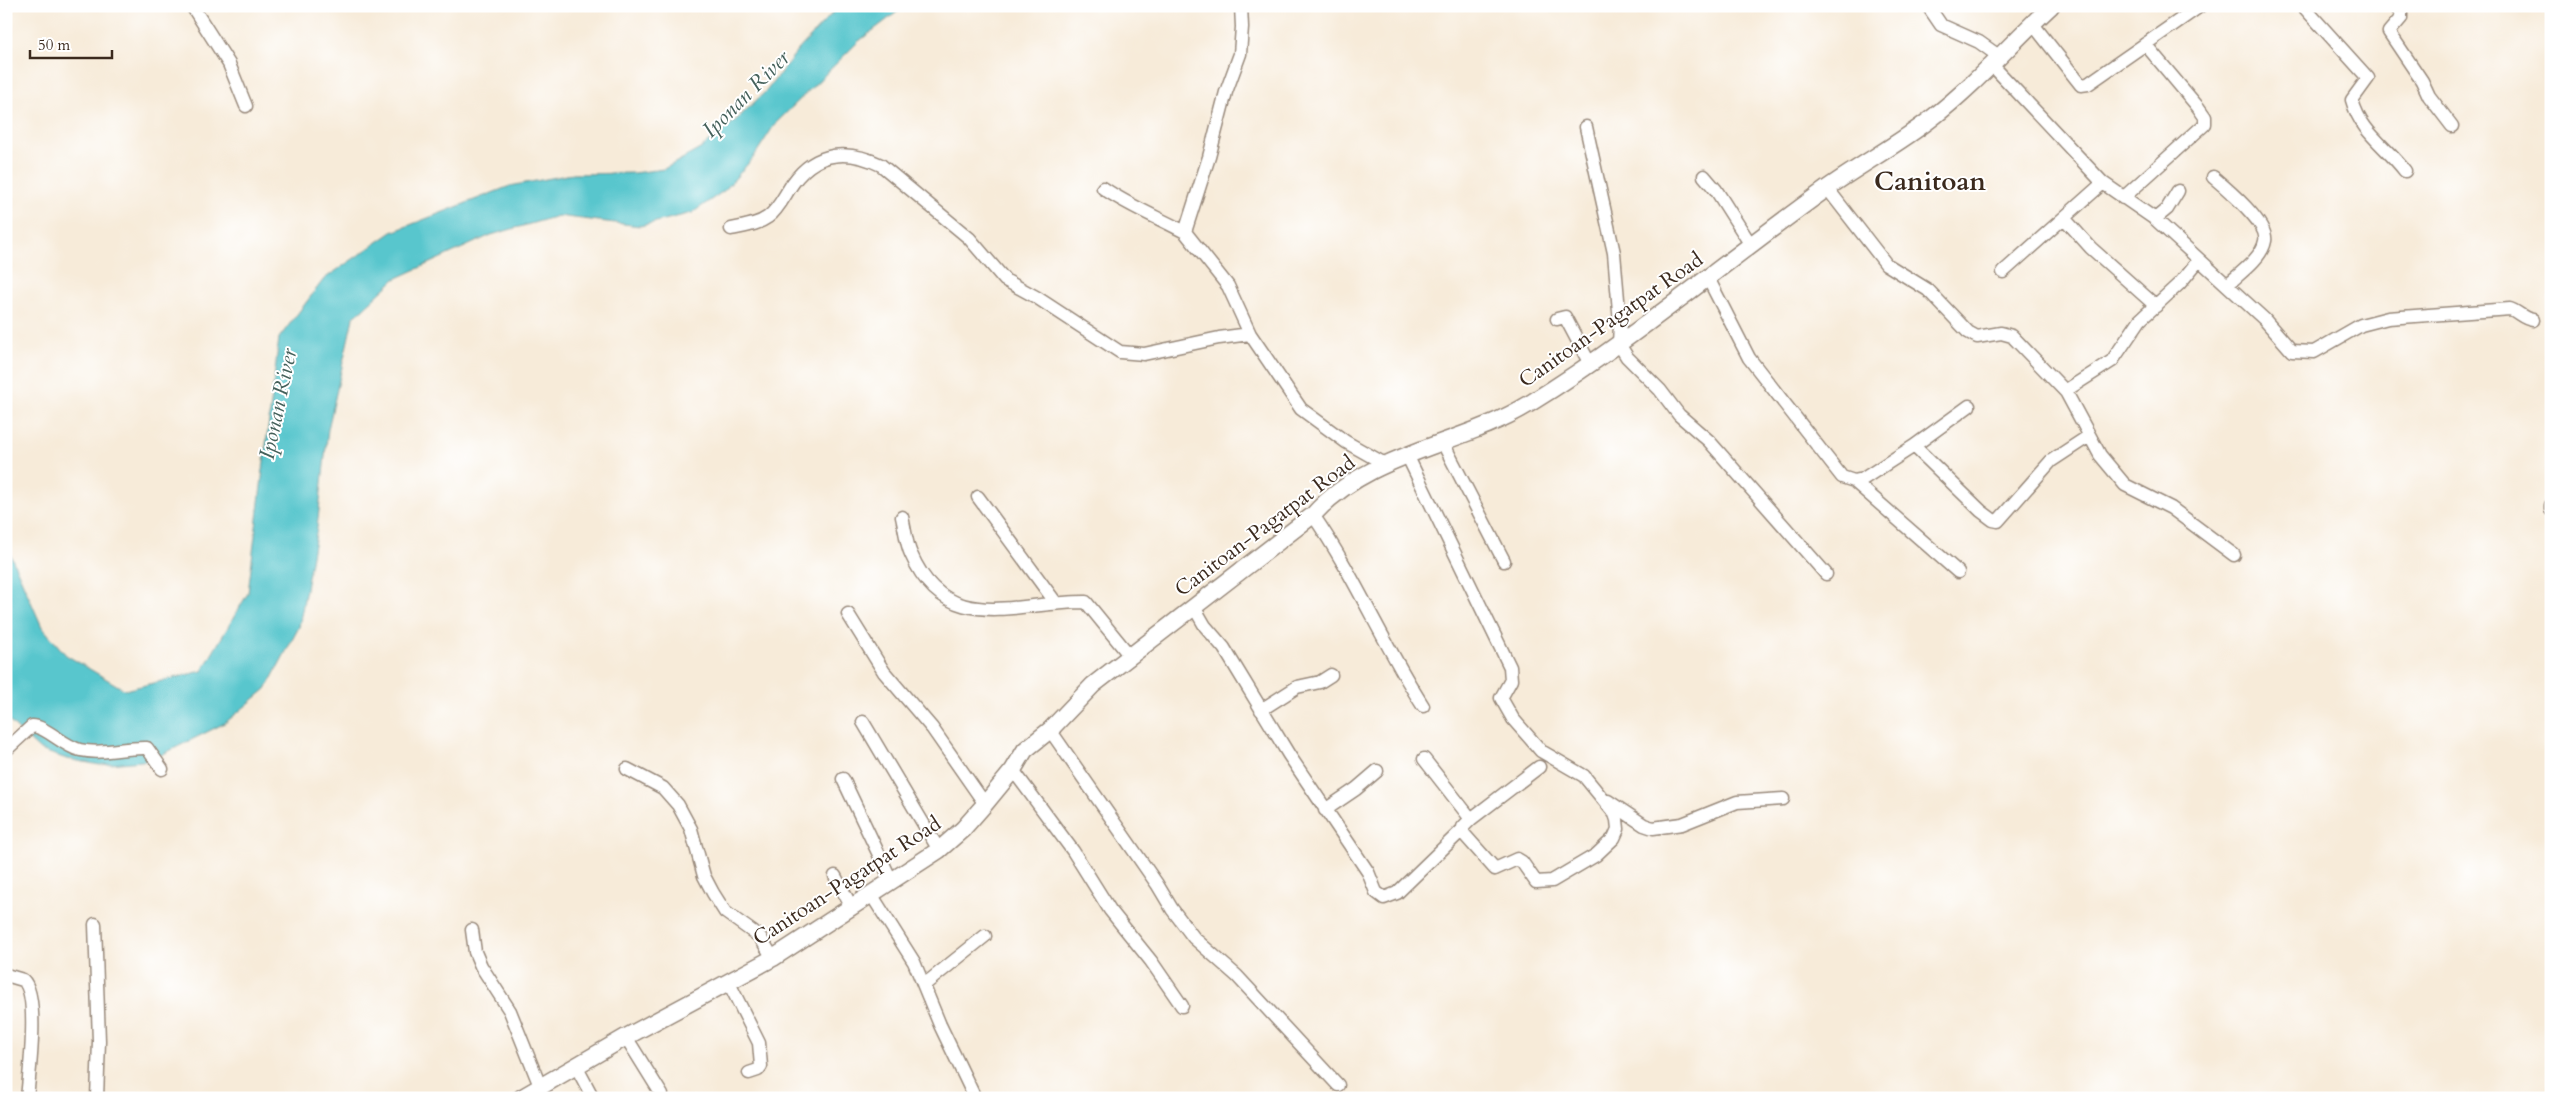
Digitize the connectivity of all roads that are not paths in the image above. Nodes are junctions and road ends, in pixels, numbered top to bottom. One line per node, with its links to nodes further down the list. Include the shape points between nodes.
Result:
1 (192, 6): 11 (street, via 229,64)
2 (1240, 6): 25 (street, via 1240,54)
3 (1928, 6): 10 (street, via 1941,25 1979,42)
4 (2051, 6): 8 (street, Canitoan-Pagatpat Road)
5 (2200, 6): 9 (street)
6 (2303, 6): 14 (street, via 2368,78 2352,100 2355,112 2361,125)
7 (2395, 6): 12 (street, via 2401,18 2389,32)
8 (2032, 23): 9 (street, via 2080,85 2107,73); 10 (street, Canitoan-Pagatpat Road)
9 (2145, 44): 21 (street, via 2198,107 2205,117 2205,124)
10 (1996, 61): 17 (street); 19 (street, Canitoan-Pagatpat Road, via 1932,118)
11 (246, 106)
12 (2452, 126)
13 (1586, 128): 35 (street, via 1614,253)
14 (2405, 171)
15 (1704, 176): 26 (street)
16 (2213, 177): 30 (street, via 2248,210 2265,234 2266,242 2257,255)
17 (2103, 183): 21 (street); 22 (street)
18 (1103, 188): 25 (street, via 1132,208)
19 (1827, 188): 26 (street, Canitoan-Pagatpat Road); 37 (street, via 1886,264 1928,290 1972,335 2006,333 2012,336)
20 (2178, 191): 23 (street)
21 (2123, 198): 23 (street)
22 (2064, 218): 28 (street); 31 (street, via 2091,248)
23 (2155, 220): 27 (street)
24 (731, 229): 34 (street, via 760,222 770,216 793,182 816,161 838,154 865,157 881,165 969,238 1005,280 1036,296 1120,352 1144,354)
25 (1185, 232): 34 (street, via 1234,294)
26 (1751, 245): 29 (street, Canitoan-Pagatpat Road)
27 (2199, 260): 30 (street); 31 (street)
28 (2003, 272)
29 (1708, 278): 35 (street, Canitoan-Pagatpat Road); 44 (street, via 1749,358 1834,468 1842,477)
30 (2227, 285): 33 (street, via 2297,353 2314,352 2361,325 2388,318 2510,309 2526,320)
31 (2156, 306): 37 (street, via 2140,320 2112,361)
32 (1557, 319): 36 (street, via 1565,317)
33 (2532, 320)
34 (1250, 334): 43 (street, via 1301,409 1333,433)
35 (1619, 344): 36 (street, Canitoan-Pagatpat Road); 53 (street, via 1627,357 1680,415 1709,441)
36 (1590, 364): 40 (street, Canitoan-Pagatpat Road, via 1527,405)
37 (2065, 391): 39 (street)
38 (1969, 406): 41 (street)
39 (2089, 436): 41 (street, via 2051,460 1998,520 1981,511); 50 (street, via 2125,485 2171,508)
40 (1443, 443): 42 (street, Canitoan-Pagatpat Road); 51 (street)
41 (1914, 446): 44 (street, via 1868,476)
42 (1407, 455): 43 (street, Canitoan-Pagatpat Road); 71 (street, via 1508,662 1511,680 1501,698 1541,752 1584,776)
43 (1385, 464): 48 (street, Canitoan-Pagatpat Road, via 1351,482 1324,502)
44 (1854, 481): 52 (street)
45 (978, 497): 54 (street)
46 (2551, 505): 47 (street)
47 (2551, 510)
48 (1313, 515): 55 (street, Canitoan-Pagatpat Road); 59 (street, via 1339,553 1400,671)
49 (902, 517): 54 (street, via 910,553 918,568 933,589 949,601 975,609)
50 (2234, 555)
51 (1504, 561)
52 (1958, 572)
53 (1826, 574)
54 (1056, 603): 57 (street, via 1086,602)
55 (1194, 608): 57 (street, Canitoan-Pagatpat Road); 60 (street, via 1224,648)
56 (848, 614): 73 (street, via 884,672 932,728)
57 (1130, 656): 62 (street, Canitoan-Pagatpat Road, via 1093,684)
58 (1331, 675): 60 (street, via 1320,682 1297,687)
59 (1423, 706)
60 (1261, 710): 74 (street)
61 (863, 722): 77 (street)
62 (1050, 730): 68 (street, Canitoan-Pagatpat Road, via 1025,750); 93 (street, via 1194,938 1237,976)
63 (6, 750): 66 (street, via 32,726 39,726 63,744 81,750 107,752 147,748)
64 (1424, 759): 75 (street)
65 (1539, 766): 75 (street)
66 (162, 769)
67 (627, 769): 85 (street, via 662,788 678,805 691,828 704,876 713,893 725,912 760,937)
68 (1013, 770): 73 (street, Canitoan-Pagatpat Road); 89 (street, via 1073,851 1110,910)
69 (1377, 771): 74 (street)
70 (844, 779): 79 (street)
71 (1601, 797): 72 (street, via 1653,828 1682,824 1736,802); 76 (street, via 1617,820 1614,838 1596,855 1546,882 1536,882 1519,860 1500,869 1493,868)
72 (1783, 799)
73 (985, 804): 77 (street, Canitoan-Pagatpat Road)
74 (1325, 810): 76 (street, via 1368,872 1376,892 1384,898 1397,893)
75 (1470, 819): 76 (street)
76 (1462, 830)
77 (939, 850): 79 (street, Canitoan-Pagatpat Road)
78 (835, 876): 81 (street)
79 (891, 880): 80 (street, Canitoan-Pagatpat Road)
80 (871, 894): 81 (street, Canitoan-Pagatpat Road); 88 (street, via 914,962)
81 (851, 906): 85 (street, Canitoan-Pagatpat Road)
82 (95, 924): 97 (street, via 100,1041)
83 (472, 930): 94 (street, via 481,966 510,1011)
84 (986, 936): 88 (street)
85 (773, 958): 87 (street, Canitoan-Pagatpat Road)
86 (6, 975): 96 (street, via 23,980 30,992 32,1059)
87 (728, 981): 90 (street, Canitoan-Pagatpat Road); 92 (street, via 759,1044 761,1066)
88 (924, 985): 100 (street)
89 (1182, 1006)
90 (626, 1037): 91 (street, Canitoan-Pagatpat Road); 95 (street)
91 (576, 1066): 94 (street, Canitoan-Pagatpat Road); 99 (street)
92 (748, 1072)
93 (1338, 1085)
94 (540, 1086): 98 (street, Canitoan-Pagatpat Road)
95 (662, 1095)
96 (27, 1098)
97 (97, 1098)
98 (521, 1098)
99 (592, 1098)
100 (975, 1098)

